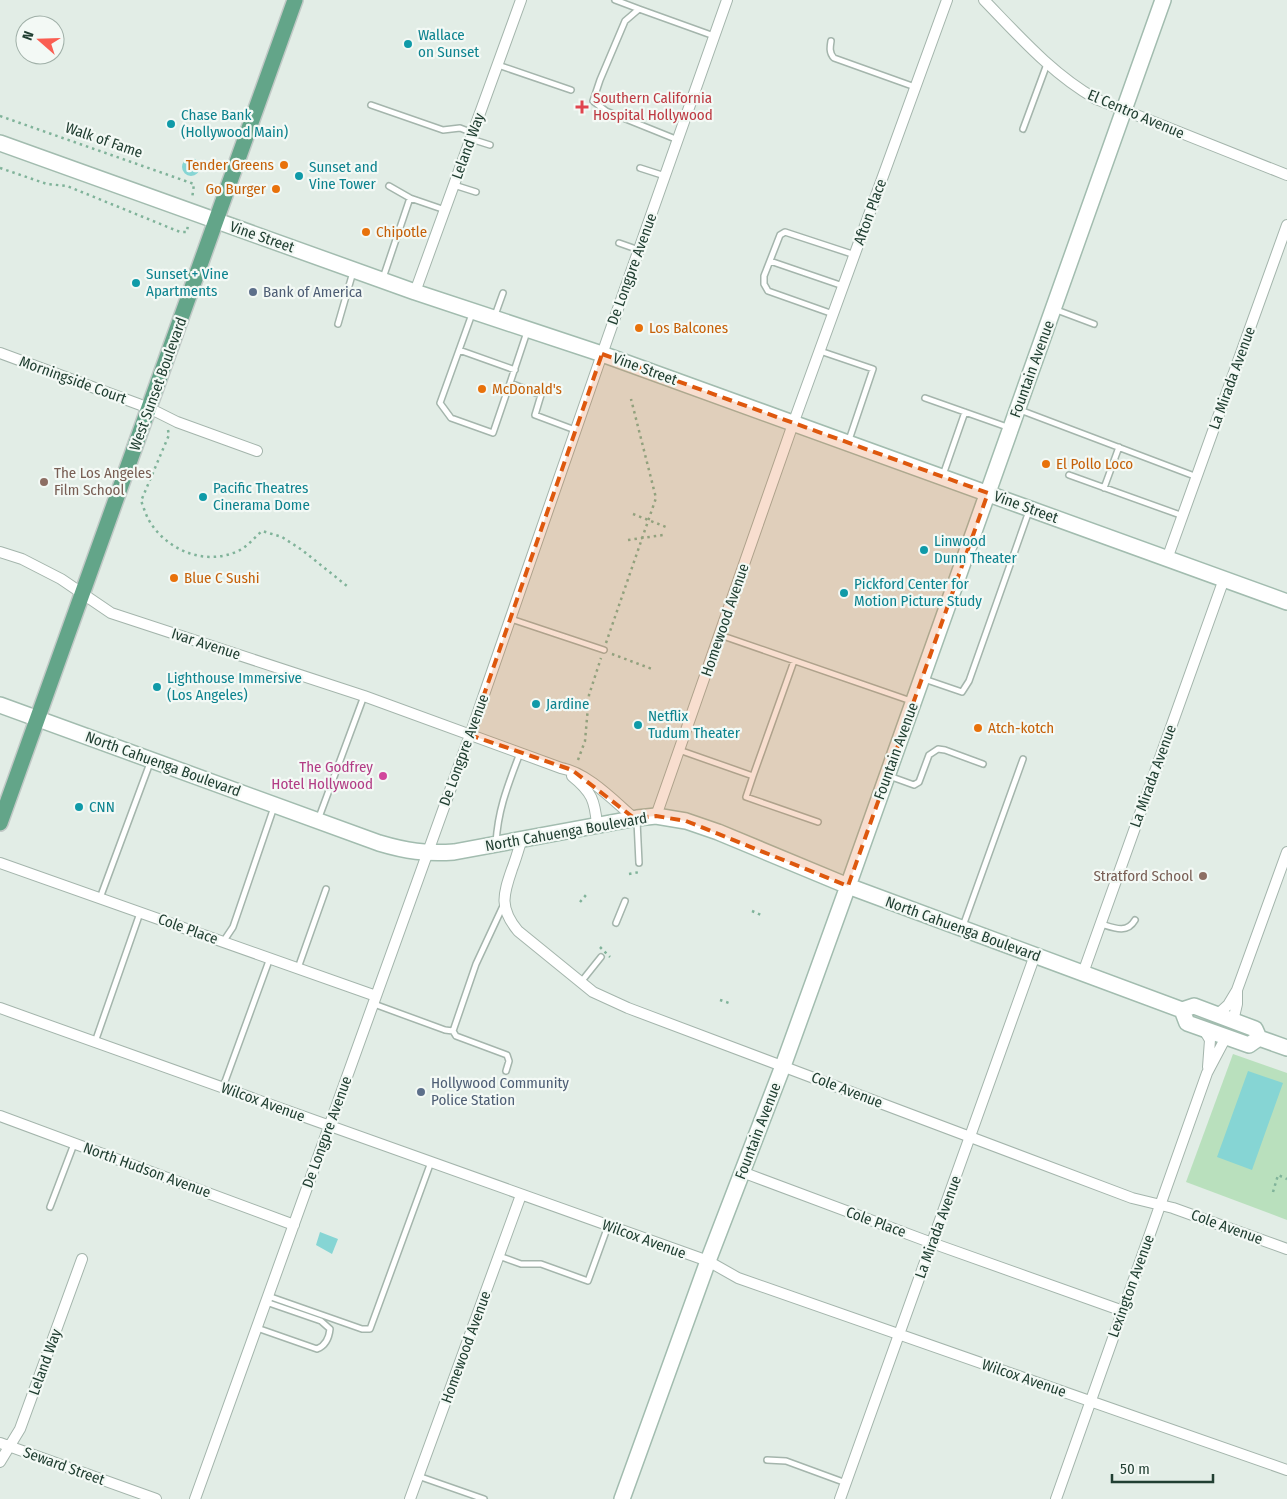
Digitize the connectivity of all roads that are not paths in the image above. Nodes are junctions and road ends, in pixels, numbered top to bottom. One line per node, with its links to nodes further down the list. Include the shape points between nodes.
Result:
1 (295, 0): 30 (main road, West Sunset Boulevard)
2 (521, 0): 12 (street, Leland Way)
3 (615, 0): 8 (lane)
4 (727, 0): 9 (street, De Longpre Avenue)
5 (947, 0): 13 (street, Afton Place)
6 (984, 0): 11 (street, El Centro Avenue)
7 (1163, 0): 16 (main road, Fountain Avenue)
8 (639, 9): 9 (lane); 19 (lane, via 625,21 593,101 606,111)
9 (714, 36): 19 (street, De Longpre Avenue)
10 (831, 40): 13 (lane, via 834,58)
11 (1047, 63): 16 (street, El Centro Avenue, via 1077,88); 17 (lane)
12 (497, 65): 14 (lane); 18 (street, Leland Way)
13 (915, 87): 34 (street, Afton Place)
14 (571, 90)
15 (371, 105): 18 (lane, via 443,130 460,128)
16 (1123, 110): 23 (street, El Centro Avenue); 41 (main road, Fountain Avenue)
17 (1023, 129)
18 (472, 136): 21 (lane); 25 (street, Leland Way)
19 (678, 140): 24 (street, De Longpre Avenue)
20 (0, 144): 30 (main road, Vine Street)
21 (490, 145)
22 (640, 168): 24 (lane)
23 (1287, 175)
24 (665, 176): 33 (street, De Longpre Avenue)
25 (454, 185): 27 (lane); 29 (street, Leland Way)
26 (389, 186): 28 (lane)
27 (476, 192)
28 (410, 198): 29 (lane); 37 (lane)
29 (445, 210): 39 (street, Leland Way)
30 (217, 221): 36 (main road, Vine Street); 55 (main road, West Sunset Boulevard)
31 (1287, 225): 66 (street, La Mirada Avenue)
32 (619, 243): 33 (lane)
33 (639, 250): 51 (street, De Longpre Avenue)
34 (854, 255): 35 (lane, via 784,232); 38 (street, Afton Place)
35 (770, 261): 38 (lane); 43 (lane, via 764,276 768,291)
36 (354, 270): 37 (main road, Vine Street); 45 (lane)
37 (382, 280): 39 (main road, Vine Street)
38 (843, 286): 43 (street, Afton Place)
39 (416, 292): 42 (main road, Vine Street)
40 (503, 293): 44 (lane)
41 (1053, 309): 46 (lane); 56 (main road, Fountain Avenue)
42 (473, 311): 44 (main road, Vine Street); 48 (lane)
43 (833, 314): 49 (street, Afton Place)
44 (494, 318): 47 (main road, Vine Street)
45 (338, 324)
46 (1094, 324)
47 (528, 329): 51 (main road, Vine Street); 52 (lane)
48 (459, 350): 52 (lane); 53 (lane, via 440,403 452,418 493,433)
49 (820, 350): 58 (street, Afton Place); 61 (lane, via 873,369)
50 (0, 353): 55 (street, Morningside Court)
51 (602, 354): 58 (main road, Vine Street); 60 (street, De Longpre Avenue)
52 (514, 370): 53 (lane)
53 (510, 384): 60 (lane, via 541,395 535,415)
54 (925, 398): 57 (lane)
55 (149, 408): 63 (street, Morningside Court, via 177,422); 74 (main road, West Sunset Boulevard)
56 (1018, 409): 59 (main road, Fountain Avenue); 62 (lane)
57 (965, 412): 59 (lane); 65 (lane)
58 (794, 424): 61 (main road, Vine Street); 77 (street, Homewood Avenue)
59 (1010, 428): 68 (main road, Fountain Avenue)
60 (576, 430): 76 (street, De Longpre Avenue)
61 (848, 443): 65 (main road, Vine Street)
62 (1119, 447): 66 (lane); 67 (lane)
63 (257, 451)
64 (1069, 475): 67 (lane)
65 (942, 476): 68 (main road, Vine Street)
66 (1197, 477): 70 (street, La Mirada Avenue)
67 (1104, 488): 70 (lane)
68 (988, 493): 69 (main road, Vine Street); 80 (main road, Fountain Avenue)
69 (1030, 508): 72 (main road, Vine Street); 80 (lane, via 969,681 962,692)
70 (1182, 516): 72 (street, La Mirada Avenue)
71 (0, 552): 74 (street, Ivar Avenue, via 22,559)
72 (1167, 559): 73 (main road, Vine Street)
73 (1224, 579): 75 (main road, Vine Street); 115 (street, La Mirada Avenue)
74 (82, 594): 81 (street, Ivar Avenue, via 111,612); 84 (main road, West Sunset Boulevard)
75 (1286, 600)
76 (510, 619): 78 (lane); 85 (street, De Longpre Avenue)
77 (720, 635): 79 (lane); 86 (street, Homewood Avenue)
78 (604, 650)
79 (794, 661): 82 (lane); 92 (lane)
80 (922, 678): 82 (main road, Fountain Avenue)
81 (364, 696): 85 (street, Ivar Avenue); 97 (lane)
82 (914, 702): 93 (main road, Fountain Avenue)
83 (0, 705): 84 (main road, North Cahuenga Boulevard)
84 (38, 718): 89 (main road, North Cahuenga Boulevard); 99 (main road, West Sunset Boulevard)
85 (470, 735): 87 (street, Ivar Avenue); 104 (street, De Longpre Avenue)
86 (679, 750): 92 (lane); 95 (street, Homewood Avenue)
87 (520, 753): 91 (street, Ivar Avenue); 102 (lane, via 503,799)
88 (1023, 759): 116 (lane)
89 (151, 760): 94 (main road, North Cahuenga Boulevard); 109 (lane)
90 (983, 764): 93 (lane, via 938,749 929,755 919,782 914,785)
91 (562, 768): 96 (street, Ivar Avenue, via 587,779); 100 (street, Ivar Avenue, via 583,785 595,802)
92 (753, 776): 98 (lane, via 746,796)
93 (887, 776): 107 (main road, Fountain Avenue)
94 (275, 805): 97 (main road, North Cahuenga Boulevard); 117 (lane, via 234,927)
95 (656, 816): 96 (main road, North Cahuenga Boulevard); 107 (main road, North Cahuenga Boulevard, via 686,821 718,832)
96 (636, 818): 100 (main road, North Cahuenga Boulevard); 106 (lane)
97 (318, 821): 104 (main road, North Cahuenga Boulevard, via 379,843)
98 (818, 822)
99 (0, 824)
100 (597, 825): 101 (main road, North Cahuenga Boulevard)
101 (522, 838): 102 (main road, North Cahuenga Boulevard); 111 (street)
102 (496, 844): 104 (main road, North Cahuenga Boulevard)
103 (1287, 852): 124 (street)
104 (427, 854): 125 (street, De Longpre Avenue)
105 (0, 863): 109 (street, Cole Place)
106 (639, 863)
107 (848, 886): 116 (main road, North Cahuenga Boulevard); 136 (main road, Fountain Avenue)
108 (326, 889): 121 (lane)
109 (100, 898): 112 (street, Cole Place)
110 (625, 901): 114 (lane)
111 (504, 903): 123 (street, Cole Avenue, via 509,920 518,931); 131 (lane, via 476,964)
112 (140, 912): 117 (street, Cole Place); 134 (lane)
113 (1135, 920): 115 (lane, via 1119,930)
114 (616, 923)
115 (1100, 924): 122 (street, La Mirada Avenue)
116 (962, 928): 118 (main road, North Cahuenga Boulevard)
117 (223, 942): 120 (street, Cole Place)
118 (1035, 956): 122 (main road, North Cahuenga Boulevard); 142 (street, La Mirada Avenue)
119 (601, 957): 123 (lane)
120 (270, 958): 121 (street, Cole Place); 139 (lane)
121 (298, 968): 125 (street, Cole Place)
122 (1083, 973): 127 (main road, North Cahuenga Boulevard)
123 (581, 982): 136 (street, Cole Avenue, via 593,992 628,1008)
124 (1237, 990): 128 (street); 129 (street)
125 (374, 1000): 131 (lane); 141 (street, De Longpre Avenue)
126 (0, 1008): 134 (street, Wilcox Avenue)
127 (1182, 1010): 128 (main road, North Cahuenga Boulevard, via 1194,1006); 130 (main road, North Cahuenga Boulevard, via 1186,1023)
128 (1217, 1015): 129 (main road, North Cahuenga Boulevard)
129 (1233, 1021): 133 (main road, North Cahuenga Boulevard, via 1255,1028)
130 (1204, 1030): 132 (main road, North Cahuenga Boulevard); 138 (street, Lexington Avenue, via 1210,1040)
131 (453, 1031): 137 (lane, via 456,1036 507,1055 510,1061)
132 (1226, 1037): 133 (main road, North Cahuenga Boulevard, via 1249,1045); 138 (street, Lexington Avenue)
133 (1259, 1038): 135 (main road, North Cahuenga Boulevard)
134 (95, 1042): 139 (street, Wilcox Avenue)
135 (1287, 1048)
136 (783, 1066): 142 (street, Cole Avenue); 145 (main road, Fountain Avenue)
137 (506, 1071)
138 (1207, 1073): 147 (street, Lexington Avenue)
139 (223, 1088): 141 (street, Wilcox Avenue)
140 (0, 1116): 143 (street, North Hudson Avenue)
141 (329, 1126): 144 (street, Wilcox Avenue); 149 (street, De Longpre Avenue)
142 (970, 1137): 147 (street, Cole Avenue, via 1132,1198); 151 (street, La Mirada Avenue)
143 (74, 1143): 148 (lane); 149 (street, North Hudson Avenue)
144 (431, 1162): 146 (street, Wilcox Avenue); 156 (lane, via 370,1329)
145 (742, 1172): 151 (street, Cole Place); 155 (main road, Fountain Avenue)
146 (521, 1195): 150 (street, Wilcox Avenue); 153 (street, Homewood Avenue)
147 (1161, 1204): 152 (street, Cole Avenue); 157 (street, Lexington Avenue)
148 (50, 1207)
149 (294, 1225): 156 (street, De Longpre Avenue)
150 (608, 1226): 153 (lane, via 588,1281 541,1264 521,1264); 155 (street, Wilcox Avenue)
151 (932, 1243): 157 (street, Cole Place); 159 (street, La Mirada Avenue)
152 (1287, 1249)
153 (499, 1256): 165 (street, Homewood Avenue)
154 (82, 1259): 161 (street, Leland Way, via 20,1429)
155 (708, 1261): 159 (street, Wilcox Avenue, via 738,1278); 172 (main road, Fountain Avenue)
156 (267, 1299): 158 (street, De Longpre Avenue); 158 (lane, via 321,1321 330,1329 328,1337 325,1344 317,1349)
157 (1122, 1311): 160 (street, Lexington Avenue)
158 (256, 1328): 169 (street, De Longpre Avenue)
159 (900, 1335): 160 (street, Wilcox Avenue); 166 (street, La Mirada Avenue)
160 (1090, 1401): 164 (street, Wilcox Avenue); 167 (street, Lexington Avenue)
161 (5, 1445): 163 (street, Leland Way); 168 (street, Seward Street)
162 (767, 1460): 166 (lane, via 786,1461)
163 (0, 1462)
164 (1287, 1470)
165 (418, 1476): 170 (street, Homewood Avenue); 171 (lane)
166 (846, 1483): 173 (street, La Mirada Avenue)
167 (1059, 1498)
168 (156, 1499)
169 (195, 1499)
170 (410, 1499)
171 (484, 1499)
172 (622, 1499)
173 (840, 1499)

